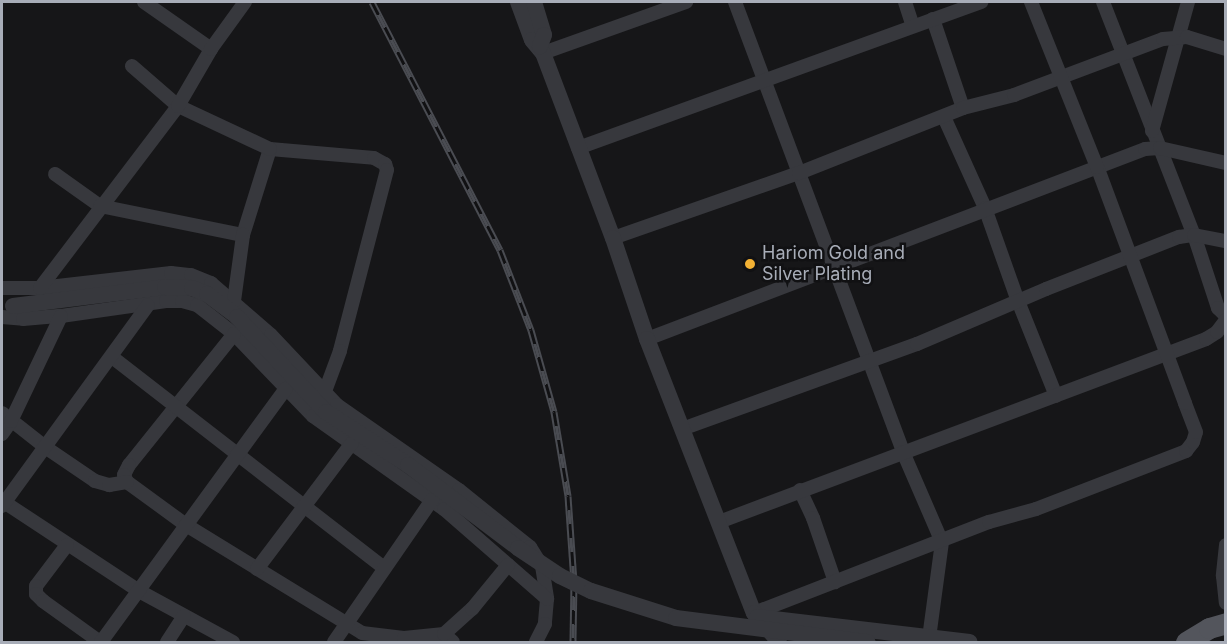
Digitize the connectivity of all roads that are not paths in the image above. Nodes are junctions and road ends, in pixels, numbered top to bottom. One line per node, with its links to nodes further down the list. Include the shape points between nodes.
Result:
1 (144, 2): 15 (street)
2 (245, 2): 15 (street)
3 (518, 2): 16 (street, via 532,40)
4 (534, 2): 16 (street, via 544,35)
5 (686, 2): 16 (street)
6 (735, 2): 21 (street)
7 (905, 2): 13 (street)
8 (981, 2): 12 (street)
9 (1031, 2): 20 (street)
10 (1103, 2): 18 (street)
11 (1188, 2): 14 (street)
12 (933, 19): 13 (street); 23 (street)
13 (913, 26): 21 (street)
14 (1177, 36): 17 (street); 18 (street); 25 (street)
15 (211, 49): 22 (street)
16 (541, 49): 26 (street)
17 (1226, 49)
18 (1122, 52): 20 (street); 25 (street)
19 (132, 66): 22 (street)
20 (1062, 76): 23 (street, via 1014,95); 30 (street)
21 (766, 79): 26 (street); 31 (street)
22 (178, 106): 28 (street); 33 (street)
23 (963, 108): 24 (street)
24 (944, 117): 31 (street); 34 (street)
25 (1152, 131): 27 (street)
26 (578, 148): 37 (street)
27 (1160, 148): 29 (street); 30 (street, via 1145,149); 35 (street)
28 (270, 149): 36 (street); 55 (street, via 374,158 386,164 340,351)
29 (1226, 163)
30 (1097, 167): 34 (street); 39 (street)
31 (799, 173): 37 (street); 40 (street)
32 (55, 174): 33 (street)
33 (100, 206): 36 (street); 42 (street)
34 (985, 208): 40 (street); 44 (street)
35 (1194, 235): 38 (street); 39 (street); 48 (street, via 1218,308)
36 (243, 236): 43 (street)
37 (613, 238): 50 (street)
38 (1226, 241)
39 (1129, 257): 44 (street); 51 (street)
40 (835, 268): 50 (street); 53 (street)
41 (2, 288): 42 (street)
42 (40, 288): 43 (street, via 171,273 211,283)
43 (234, 301): 55 (street)
44 (1018, 301): 53 (street); 56 (street)
45 (148, 305): 47 (street); 49 (street, via 182,301 197,305); 52 (street)
46 (5, 310): 47 (street, via 23,319); 94 (street, bridge, via 165,287 192,288 207,294 237,317 326,412 408,465 560,576 591,591 676,618)
47 (61, 316): 58 (street)
48 (1226, 318): 51 (street, via 1217,332 1206,339)
49 (234, 334): 54 (street); 57 (street)
50 (646, 339): 59 (street)
51 (1166, 354): 56 (street); 72 (street, via 1196,432 1186,451)
52 (112, 357): 57 (street); 62 (street)
53 (870, 362): 59 (street); 63 (street)
54 (286, 388): 61 (street, via 313,416); 64 (street)
55 (324, 394): 80 (street, via 459,490 530,547 542,566)
56 (1056, 396): 63 (street)
57 (176, 406): 64 (street); 65 (street, via 129,465 124,475)
58 (6, 417): 60 (street); 62 (street)
59 (682, 429): 70 (street)
60 (2, 434)
61 (352, 443): 67 (street); 69 (street)
62 (45, 447): 65 (street, via 95,481 109,485); 68 (street)
63 (903, 452): 66 (street); 72 (street)
64 (238, 454): 69 (street); 71 (street)
65 (127, 482): 71 (street)
66 (800, 490): 70 (street); 78 (street)
67 (432, 500): 75 (street); 76 (street)
68 (3, 504): 73 (street)
69 (304, 506): 76 (street); 77 (street)
70 (718, 522): 82 (street)
71 (186, 525): 77 (street); 79 (street)
72 (942, 542): 78 (street); 87 (street)
73 (67, 545): 79 (street); 88 (street, via 36,585 36,594)
74 (1226, 545): 81 (street)
75 (508, 565): 80 (street); 86 (street)
76 (384, 568): 85 (street)
77 (256, 570): 85 (street)
78 (835, 582): 82 (street)
79 (139, 591): 83 (street); 88 (street)
80 (547, 599): 92 (street, via 545,624)
81 (1226, 603)
82 (756, 615): 87 (street); 93 (street)
83 (184, 616): 89 (street); 90 (street)
84 (1226, 623): 96 (main road)
85 (345, 624): 86 (street, via 378,636); 91 (street)
86 (448, 638)
87 (929, 638): 95 (street)
88 (101, 642)
89 (167, 642)
90 (232, 642)
91 (334, 642)
92 (536, 642)
93 (779, 642)
94 (867, 642)
95 (970, 642)
96 (1186, 642)

